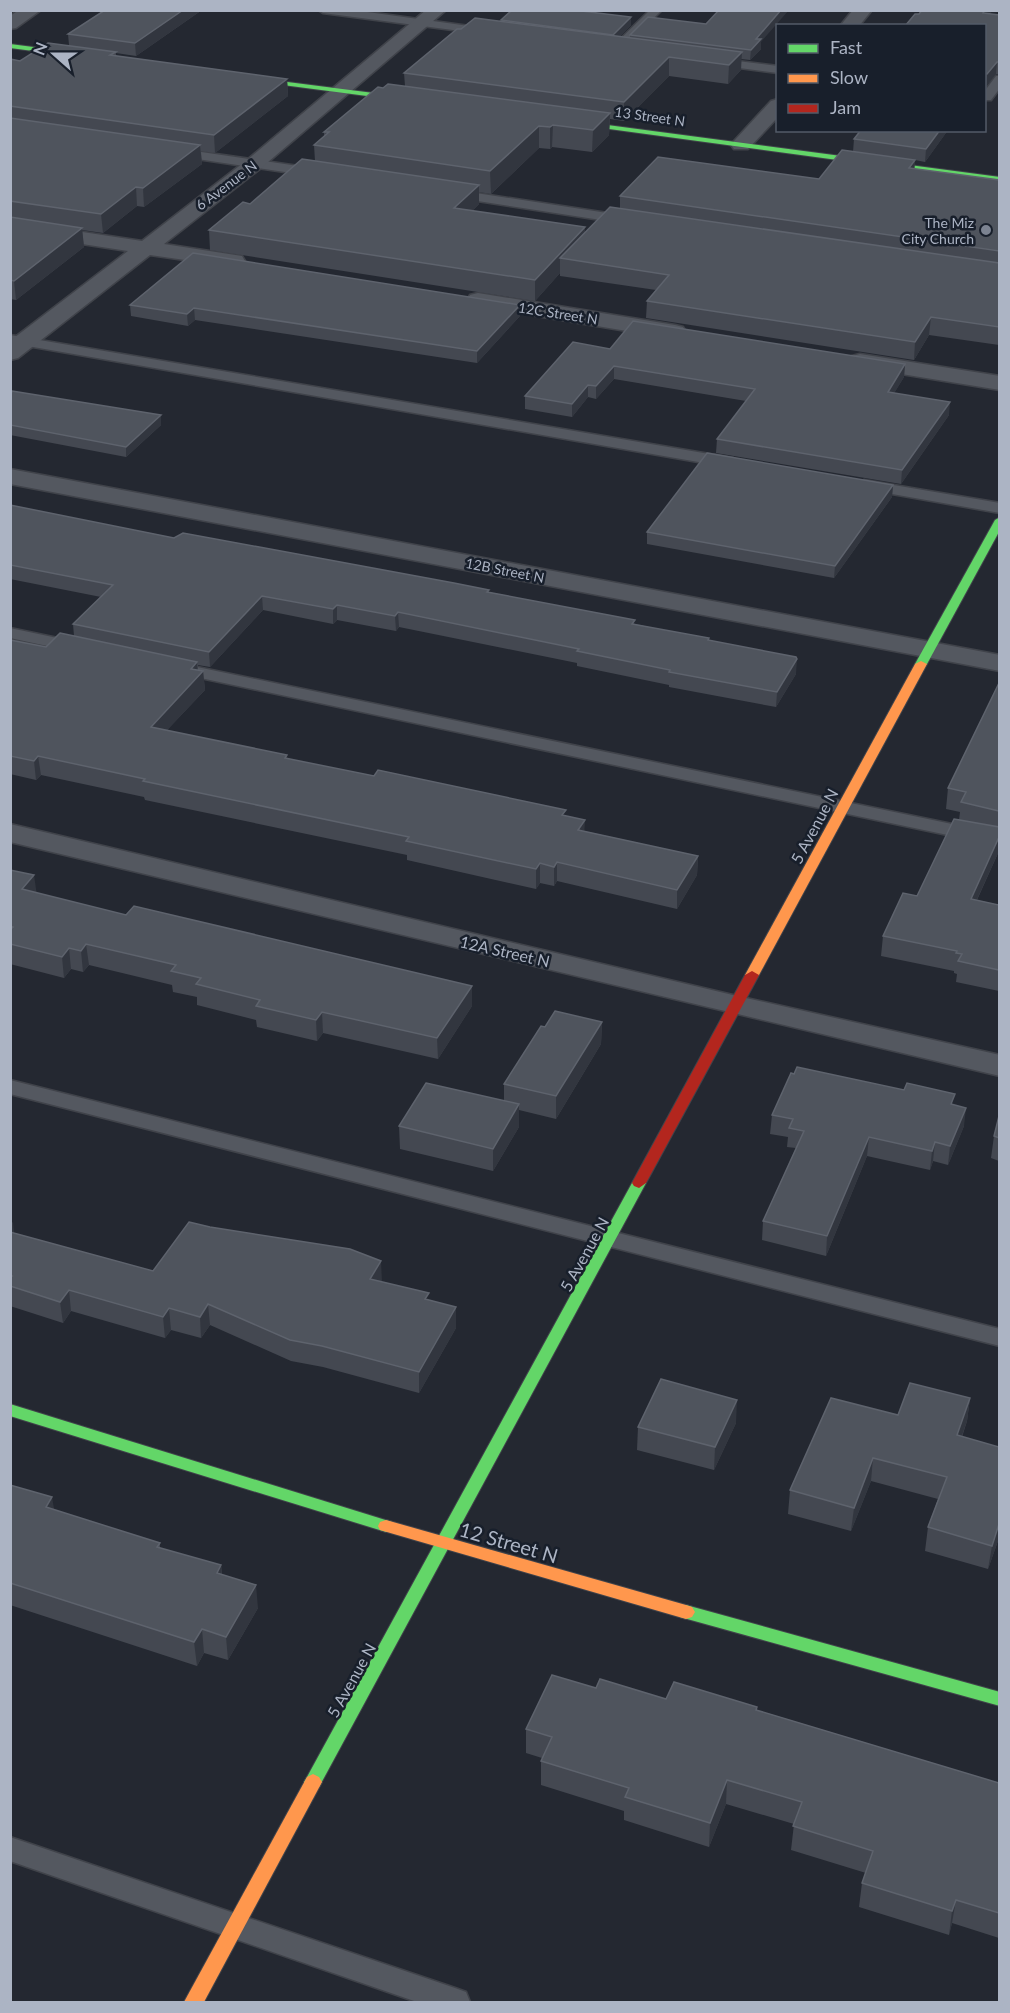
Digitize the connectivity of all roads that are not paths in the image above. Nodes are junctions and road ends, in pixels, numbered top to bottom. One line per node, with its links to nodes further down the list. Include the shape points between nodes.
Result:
1 (32, 10): 6 (street)
2 (323, 10): 5 (lane)
3 (657, 10): 10 (lane)
4 (863, 10): 7 (street)
5 (430, 17): 8 (lane); 16 (street, 6 Avenue N)
6 (10, 24)
7 (851, 24)
8 (502, 34)
9 (10, 46): 11 (main road)
10 (616, 49)
11 (94, 57)
12 (697, 59): 13 (lane)
13 (776, 70)
14 (236, 76): 16 (main road)
15 (999, 79): 17 (lane)
16 (343, 91): 18 (main road); 23 (street, 6 Avenue N)
17 (990, 98)
18 (425, 102)
19 (776, 106): 21 (street)
20 (554, 120): 21 (main road, 13 Street N)
21 (741, 145): 25 (main road, 13 Street N)
22 (161, 150): 23 (lane)
23 (254, 164): 24 (lane); 29 (street, 6 Avenue N)
24 (337, 176)
25 (999, 180)
26 (431, 190): 27 (lane)
27 (644, 222)
28 (10, 227): 29 (street)
29 (144, 247): 30 (street); 33 (street, 6 Avenue N)
30 (249, 264)
31 (460, 297): 32 (street, 12C Street N)
32 (695, 335)
33 (15, 345): 36 (lane)
34 (836, 357): 35 (street)
35 (999, 383)
36 (753, 466)
37 (10, 476): 42 (street, 12B Street N)
38 (847, 482): 39 (lane)
39 (999, 508)
40 (999, 520): 42 (main road, 5 Avenue N)
41 (10, 633): 43 (lane)
42 (927, 650): 44 (street, 12B Street N); 46 (main road, 5 Avenue N)
43 (103, 653)
44 (999, 663)
45 (161, 665): 46 (lane)
46 (842, 808): 48 (lane); 49 (main road, 5 Avenue N)
47 (10, 833): 49 (street, 12A Street N)
48 (999, 840)
49 (737, 1006): 50 (street, 12A Street N); 52 (main road, 5 Avenue N)
50 (999, 1066)
51 (10, 1087): 52 (lane)
52 (610, 1241): 53 (lane); 55 (main road, 5 Avenue N)
53 (999, 1338)
54 (10, 1410): 55 (main road, 12 Street N)
55 (444, 1544): 56 (main road, 12 Street N); 58 (main road, 5 Avenue N)
56 (999, 1699)
57 (10, 1849): 58 (lane)
58 (235, 1928): 59 (main road, 5 Avenue N); 60 (lane)
59 (194, 2002)
60 (455, 2002)

